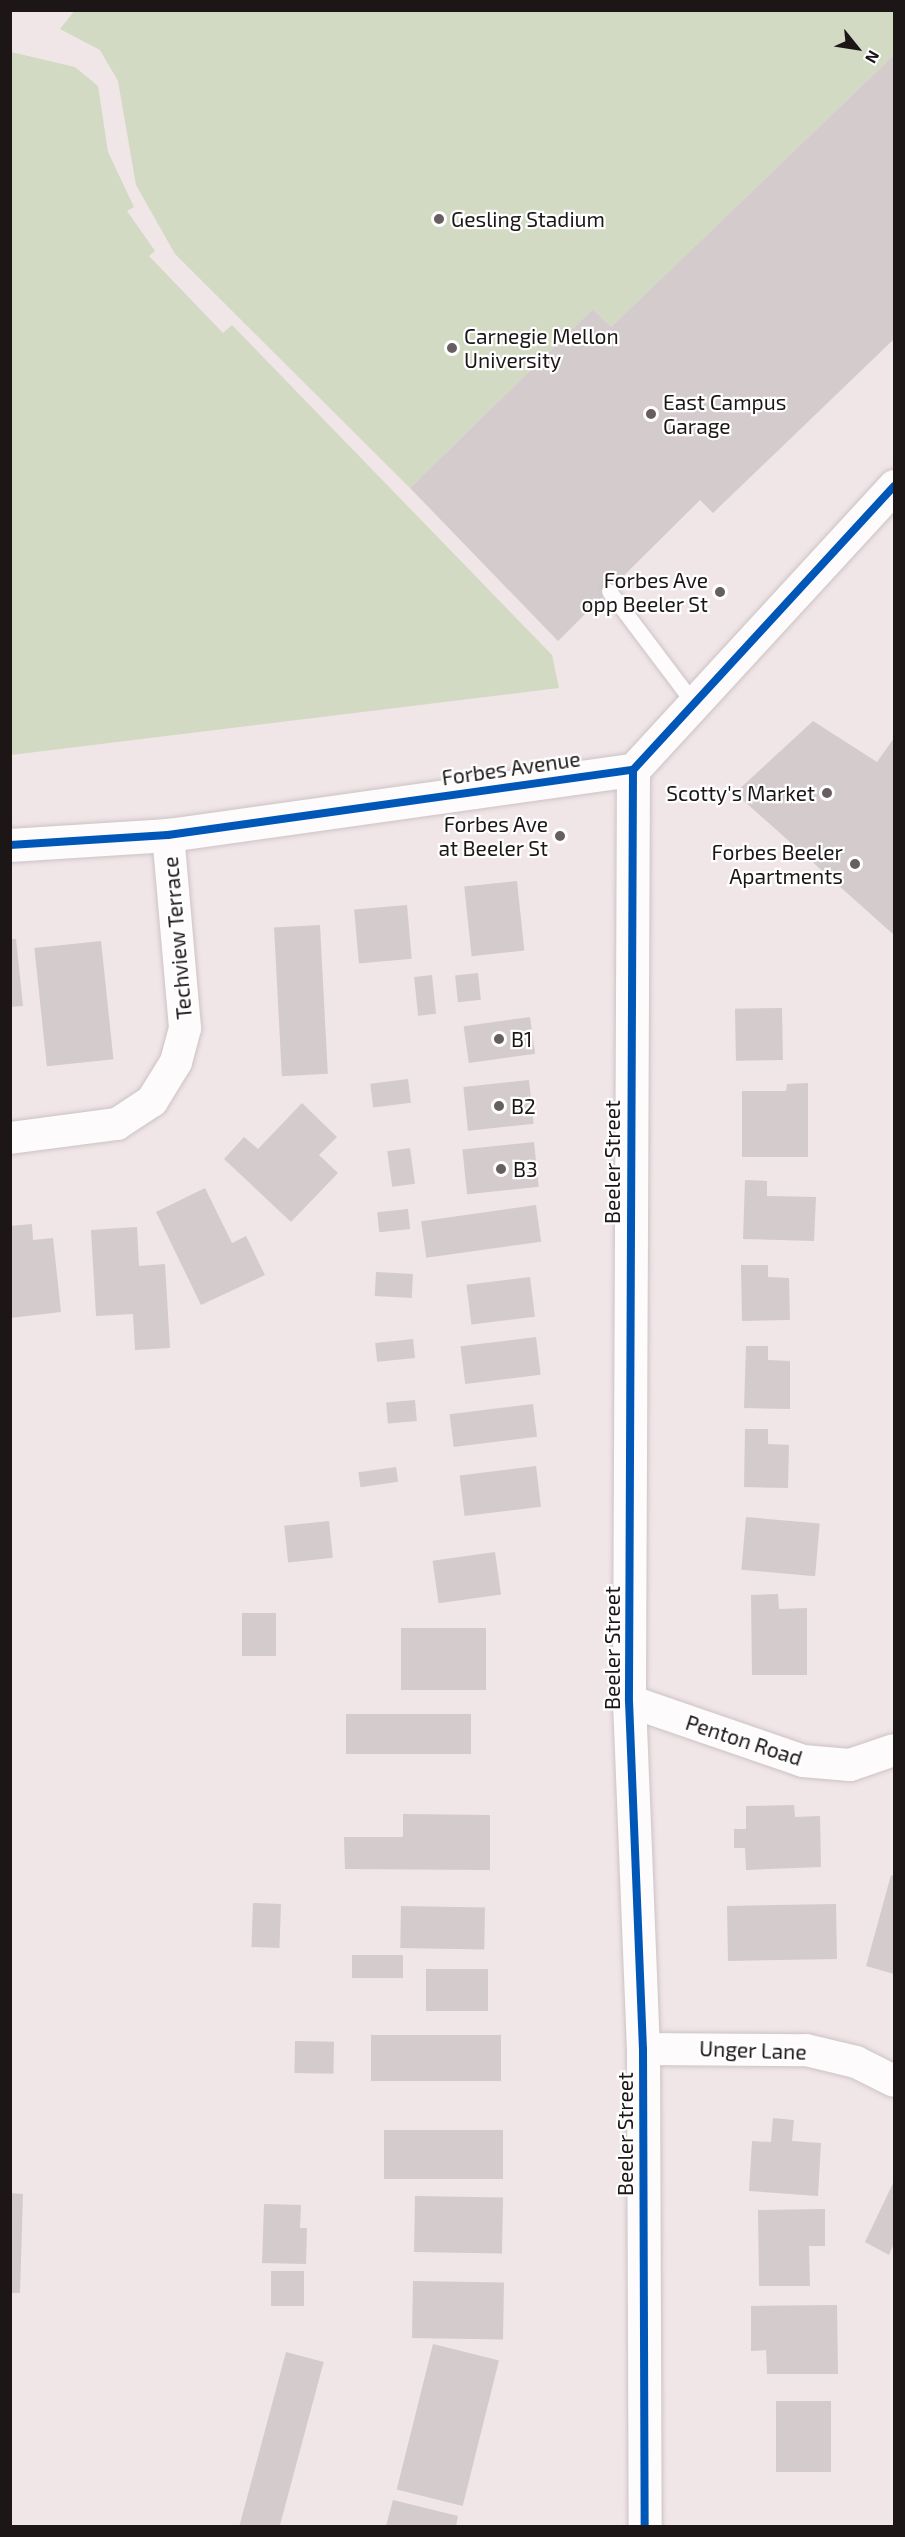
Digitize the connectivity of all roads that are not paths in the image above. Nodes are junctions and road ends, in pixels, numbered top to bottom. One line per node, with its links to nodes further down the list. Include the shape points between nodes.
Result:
1 (894, 486): 3 (street)
2 (609, 591): 3 (lane)
3 (694, 704): 4 (street)
4 (633, 770): 5 (street, Forbes Avenue); 8 (street, Beeler Street)
5 (168, 835): 6 (street, Forbes Avenue); 7 (street, Techview Terrace, via 185,1028 176,1062 152,1101 117,1124)
6 (10, 845)
7 (10, 1138)
8 (629, 1701): 9 (street, Penton Road, via 803,1761 850,1765); 10 (street, Beeler Street)
9 (894, 1750)
10 (643, 2049): 11 (street, Unger Lane, via 806,2050 856,2062); 12 (street, Beeler Street)
11 (894, 2081)
12 (645, 2526)

